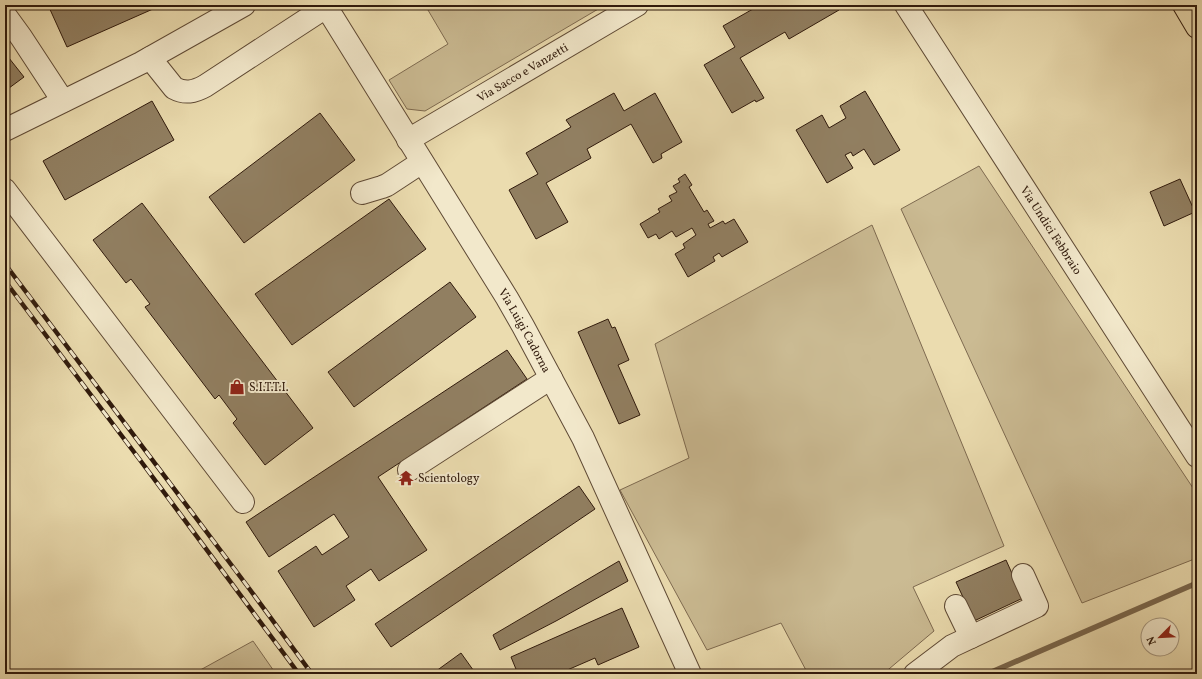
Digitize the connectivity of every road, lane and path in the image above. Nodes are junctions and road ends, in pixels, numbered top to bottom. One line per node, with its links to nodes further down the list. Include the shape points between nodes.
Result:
1 (244, 5): 8 (street)
2 (637, 5): 11 (street, Via Sacco e Vanzetti)
3 (906, 5): 16 (street, Via Undici Febbraio)
4 (1184, 5): 7 (main road)
5 (325, 6): 8 (street, via 205,86 192,92 174,88); 11 (street, Via Luigi Cadorna)
6 (5, 15): 9 (street)
7 (1197, 26)
8 (146, 61): 9 (street)
9 (63, 101): 10 (street)
10 (5, 130)
11 (408, 140): 12 (street, Via Luigi Cadorna)
12 (422, 162): 14 (street, via 382,188); 15 (street, Via Luigi Cadorna, via 512,306)
13 (5, 190): 18 (street)
14 (362, 193)
15 (551, 378): 17 (street); 22 (street, Via Luigi Cadorna, via 602,479)
16 (1197, 456)
17 (409, 470)
18 (243, 502)
19 (1022, 575): 21 (street, via 1037,606)
20 (956, 606): 21 (street)
21 (971, 637): 23 (street, via 952,646)
22 (684, 672)
23 (915, 674)

